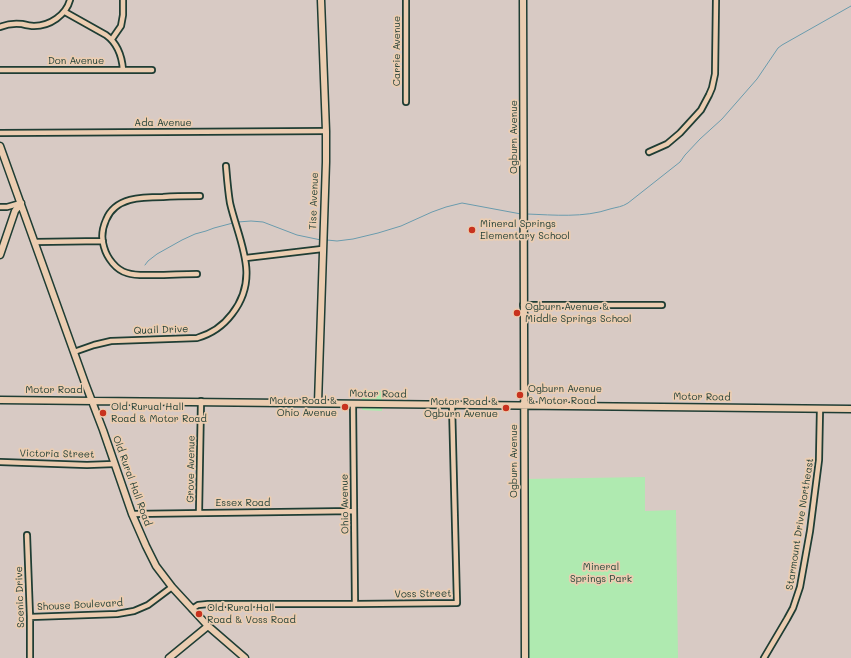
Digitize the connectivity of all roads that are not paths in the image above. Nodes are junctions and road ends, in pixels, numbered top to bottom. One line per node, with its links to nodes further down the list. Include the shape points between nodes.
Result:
1 (70, 0): 7 (street)
2 (123, 0): 9 (street, via 121,26)
3 (320, 0): 14 (street, Tise Avenue)
4 (406, 0): 13 (street, Carrie Avenue)
5 (523, 0): 28 (street, Ogburn Avenue)
6 (716, 0): 17 (street, via 715,74 709,96 703,107 674,139)
7 (65, 12): 8 (street, via 49,23 34,26 7,24); 9 (street)
8 (0, 27)
9 (112, 39): 11 (street, via 118,49)
10 (0, 70): 11 (street, Don Avenue)
11 (123, 70): 12 (street, Don Avenue)
12 (152, 70)
13 (406, 102)
14 (326, 131): 15 (street, Ada Avenue); 24 (street, Tise Avenue)
15 (0, 133)
16 (0, 146): 20 (street, Old Rural Hall Road)
17 (649, 152)
18 (226, 166): 26 (street, Quail Drive, via 230,203)
19 (200, 196): 22 (street, via 140,197 128,200 109,214 103,229)
20 (21, 203): 21 (street); 23 (street, Old Rural Hall Road); 25 (street, via 15,211)
21 (0, 207)
22 (103, 241): 23 (street); 27 (street, via 105,251 113,264 126,273)
23 (35, 242): 30 (street, Old Rural Hall Road)
24 (322, 249): 26 (street); 34 (street, Tise Avenue)
25 (0, 255)
26 (246, 258): 30 (street, Quail Drive, via 247,281 242,298 224,324 208,334 197,338 111,341)
27 (197, 274)
28 (524, 305): 29 (street); 37 (street, Ogburn Avenue)
29 (662, 305)
30 (74, 352): 32 (street, Old Rural Hall Road)
31 (0, 400): 32 (street, Motor Road)
32 (92, 400): 33 (street, Motor Road); 41 (street, Old Rural Hall Road)
33 (201, 402): 34 (street, Motor Road); 43 (street, Grove Avenue)
34 (318, 403): 35 (street, Motor Road)
35 (353, 404): 36 (street, Motor Road); 42 (street, Ohio Avenue)
36 (452, 405): 37 (street, Motor Road); 47 (street, Voss Street, via 458,603)
37 (524, 405): 38 (street, Motor Road); 54 (street, Ogburn Avenue)
38 (820, 409): 39 (street, Motor Road); 55 (street, Starmount Drive Northeast, via 819,460 800,588 793,608)
39 (851, 409)
40 (0, 462): 41 (street, Victoria Street)
41 (114, 464): 44 (street, Old Rural Hall Road)
42 (354, 511): 43 (street, Essex Road); 47 (street, Ohio Avenue)
43 (199, 512): 44 (street, Essex Road)
44 (132, 514): 46 (street, Old Rural Hall Road, via 151,557)
45 (27, 535): 49 (street, Scenic Drive)
46 (172, 587): 48 (street, Old Rural Hall Road); 49 (street, Shouse Boulevard, via 148,605 134,611 117,614)
47 (355, 604): 48 (street, Voss Street, via 208,604)
48 (192, 609): 50 (street, Old Rural Hall Road)
49 (30, 617): 51 (street, Scenic Drive)
50 (208, 626): 52 (street); 53 (street, Old Rural Hall Road)
51 (30, 658)
52 (169, 658)
53 (245, 658)
54 (525, 658)
55 (764, 658)

